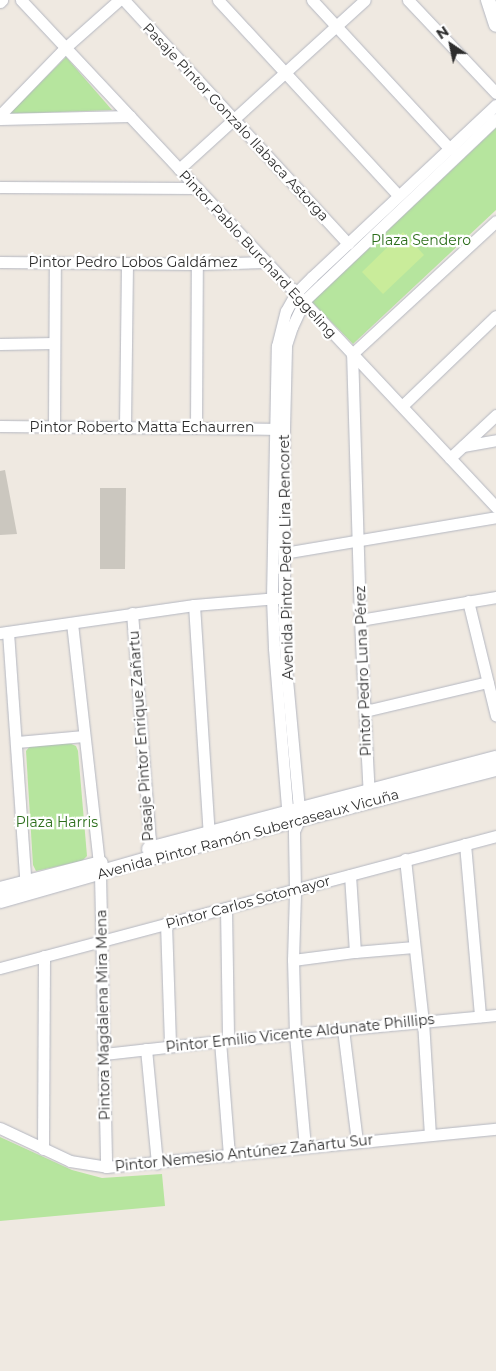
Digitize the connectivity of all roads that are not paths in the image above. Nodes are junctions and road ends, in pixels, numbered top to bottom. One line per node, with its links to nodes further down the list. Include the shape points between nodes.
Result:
1 (21, 0): 11 (street, Pintor Pablo Burchard Eggeling)
2 (119, 0): 11 (street)
3 (124, 0): 17 (street, Pasaje Pintor Gonzalo Ilabaca Astorga)
4 (218, 0): 12 (street)
5 (312, 0): 10 (street)
6 (365, 0): 10 (street)
7 (408, 0): 13 (street)
8 (488, 0): 9 (street)
9 (496, 25)
10 (336, 26): 12 (street); 19 (street)
11 (66, 47): 15 (street, Pintor Pablo Burchard Eggeling); 16 (street)
12 (285, 73): 17 (street); 23 (street)
13 (496, 93)
14 (496, 105): 19 (street, Avenida Pintor Pedro Lira Rencoret)
15 (130, 116): 16 (street); 20 (street, Pintor Pablo Burchard Eggeling)
16 (0, 117)
17 (234, 119): 20 (street); 25 (street, Pasaje Pintor Gonzalo Ilabaca Astorga)
18 (496, 119): 31 (street, Avenida Pintor Pedro Lira Rencoret)
19 (450, 149): 23 (street, Avenida Pintor Pedro Lira Rencoret)
20 (179, 168): 22 (street, Pintor Pablo Burchard Eggeling)
21 (0, 187): 22 (street)
22 (197, 188): 28 (street, Pintor Pablo Burchard Eggeling)
23 (398, 195): 25 (street, Avenida Pintor Pedro Lira Rencoret)
24 (496, 221): 35 (street)
25 (348, 244): 31 (street, Avenida Pintor Pedro Lira Rencoret)
26 (0, 262): 27 (street, Pintor Pedro Lobos Galdámez)
27 (55, 262): 29 (street, Pintor Pedro Lobos Galdámez); 33 (street)
28 (265, 262): 30 (street, Pintor Pedro Lobos Galdámez); 31 (street, Pintor Pablo Burchard Eggeling)
29 (127, 263): 30 (street, Pintor Pedro Lobos Galdámez); 40 (street)
30 (197, 264): 41 (street)
31 (300, 297): 35 (street, Pintor Pablo Burchard Eggeling); 42 (street, Avenida Pintor Pedro Lira Rencoret, via 286,311 277,346)
32 (496, 316): 36 (street)
33 (54, 343): 34 (street); 39 (street)
34 (0, 344)
35 (352, 354): 36 (street, Pintor Pablo Burchard Eggeling); 48 (street, Pintor Pedro Luna Pérez)
36 (402, 406): 45 (street, Pintor Pablo Burchard Eggeling)
37 (496, 415): 44 (street)
38 (0, 426): 39 (street, Pintor Roberto Matta Echaurren)
39 (54, 427): 40 (street, Pintor Roberto Matta Echaurren)
40 (125, 427): 41 (street, Pintor Roberto Matta Echaurren)
41 (196, 428): 42 (street, Pintor Roberto Matta Echaurren)
42 (279, 429): 49 (street, Avenida Pintor Pedro Lira Rencoret); 51 (street, Avenida Pintor Pedro Lira Rencoret)
43 (496, 440): 44 (street)
44 (462, 446): 45 (street)
45 (450, 458): 46 (street, Pintor Pablo Burchard Eggeling)
46 (496, 507)
47 (496, 517): 48 (street)
48 (359, 541): 49 (street); 55 (street, Pintor Pedro Luna Pérez)
49 (284, 553): 51 (street, Avenida Pintor Pedro Lira Rencoret)
50 (496, 597): 52 (street)
51 (278, 598): 53 (street); 66 (street, Avenida Pintor Pedro Lira Rencoret, via 286,669)
52 (468, 602): 55 (street); 58 (street)
53 (194, 605): 54 (street); 68 (street)
54 (132, 613): 56 (street); 70 (street, Pasaje Pintor Enrique Zañartu)
55 (360, 620): 59 (street, Pintor Pedro Luna Pérez)
56 (72, 623): 57 (street); 61 (street, Pintora Magdalena Mira Mena)
57 (4, 632): 62 (street)
58 (488, 682): 59 (street); 60 (street)
59 (365, 711): 65 (street, Pintor Pedro Luna Pérez)
60 (496, 716)
61 (84, 736): 62 (street); 72 (street, Pintora Magdalena Mira Mena)
62 (17, 742): 74 (street)
63 (496, 758): 65 (street, Avenida Pintor Ramón Subercaseaux Vicuña)
64 (496, 769): 65 (street, Avenida Pintor Ramón Subercaseaux Vicuña)
65 (369, 796): 66 (street, Avenida Pintor Ramón Subercaseaux Vicuña)
66 (294, 819): 68 (street, Avenida Pintor Ramón Subercaseaux Vicuña); 76 (street, Avenida Pintor Pedro Lira Rencoret)
67 (496, 836): 69 (street, Pintor Carlos Sotomayor)
68 (209, 839): 70 (street, Avenida Pintor Ramón Subercaseaux Vicuña)
69 (465, 844): 71 (street, Pintor Carlos Sotomayor); 87 (street)
70 (150, 854): 72 (street, Avenida Pintor Ramón Subercaseaux Vicuña)
71 (405, 859): 73 (street, Pintor Carlos Sotomayor); 81 (street)
72 (99, 868): 74 (street, Avenida Pintor Ramón Subercaseaux Vicuña); 80 (street, Pintora Magdalena Mira Mena)
73 (350, 875): 76 (street, Pintor Carlos Sotomayor); 82 (street)
74 (26, 888): 75 (street, Avenida Pintor Ramón Subercaseaux Vicuña); 77 (street, Avenida Pintor Ramón Subercaseaux Vicuña)
75 (0, 889)
76 (295, 891): 78 (street, Pintor Carlos Sotomayor); 84 (street, Avenida Pintor Pedro Lira Rencoret)
77 (0, 901)
78 (226, 908): 79 (street, Pintor Carlos Sotomayor); 91 (street)
79 (166, 924): 80 (street, Pintor Carlos Sotomayor); 92 (street)
80 (102, 940): 83 (street, Pintor Carlos Sotomayor); 94 (street, Pintora Magdalena Mira Mena)
81 (414, 947): 82 (street); 88 (street)
82 (355, 952): 84 (street)
83 (44, 956): 85 (street, Pintor Carlos Sotomayor); 100 (street)
84 (293, 960): 90 (street, Avenida Pintor Pedro Lira Rencoret)
85 (0, 968)
86 (496, 1015): 87 (street, Pintor Emilio Vicente Aldunate Phillips)
87 (480, 1016): 88 (street, Pintor Emilio Vicente Aldunate Phillips)
88 (424, 1021): 89 (street, Pintor Emilio Vicente Aldunate Phillips); 97 (street)
89 (343, 1029): 90 (street, Pintor Emilio Vicente Aldunate Phillips); 98 (street)
90 (295, 1035): 91 (street, Pintor Emilio Vicente Aldunate Phillips); 99 (street, Avenida Pintor Pedro Lira Rencoret)
91 (224, 1040): 92 (street, Pintor Emilio Vicente Aldunate Phillips); 101 (street)
92 (170, 1046): 93 (street, Pintor Emilio Vicente Aldunate Phillips)
93 (146, 1049): 94 (street, Pintor Emilio Vicente Aldunate Phillips); 102 (street)
94 (104, 1054): 103 (street, Pintora Magdalena Mira Mena)
95 (0, 1128): 100 (street, Pintor Nemesio Antúnez Zañartu Sur)
96 (496, 1129): 97 (street, Pintor Nemesio Antúnez Zañartu Sur)
97 (430, 1135): 98 (street, Pintor Nemesio Antúnez Zañartu Sur)
98 (357, 1142): 99 (street, Pintor Nemesio Antúnez Zañartu Sur)
99 (305, 1147): 101 (street, Pintor Nemesio Antúnez Zañartu Sur)
100 (43, 1149): 103 (street, Pintor Nemesio Antúnez Zañartu Sur, via 70,1160)
101 (229, 1156): 102 (street, Pintor Nemesio Antúnez Zañartu Sur)
102 (157, 1163): 103 (street, Pintor Nemesio Antúnez Zañartu Sur)
103 (106, 1167)

